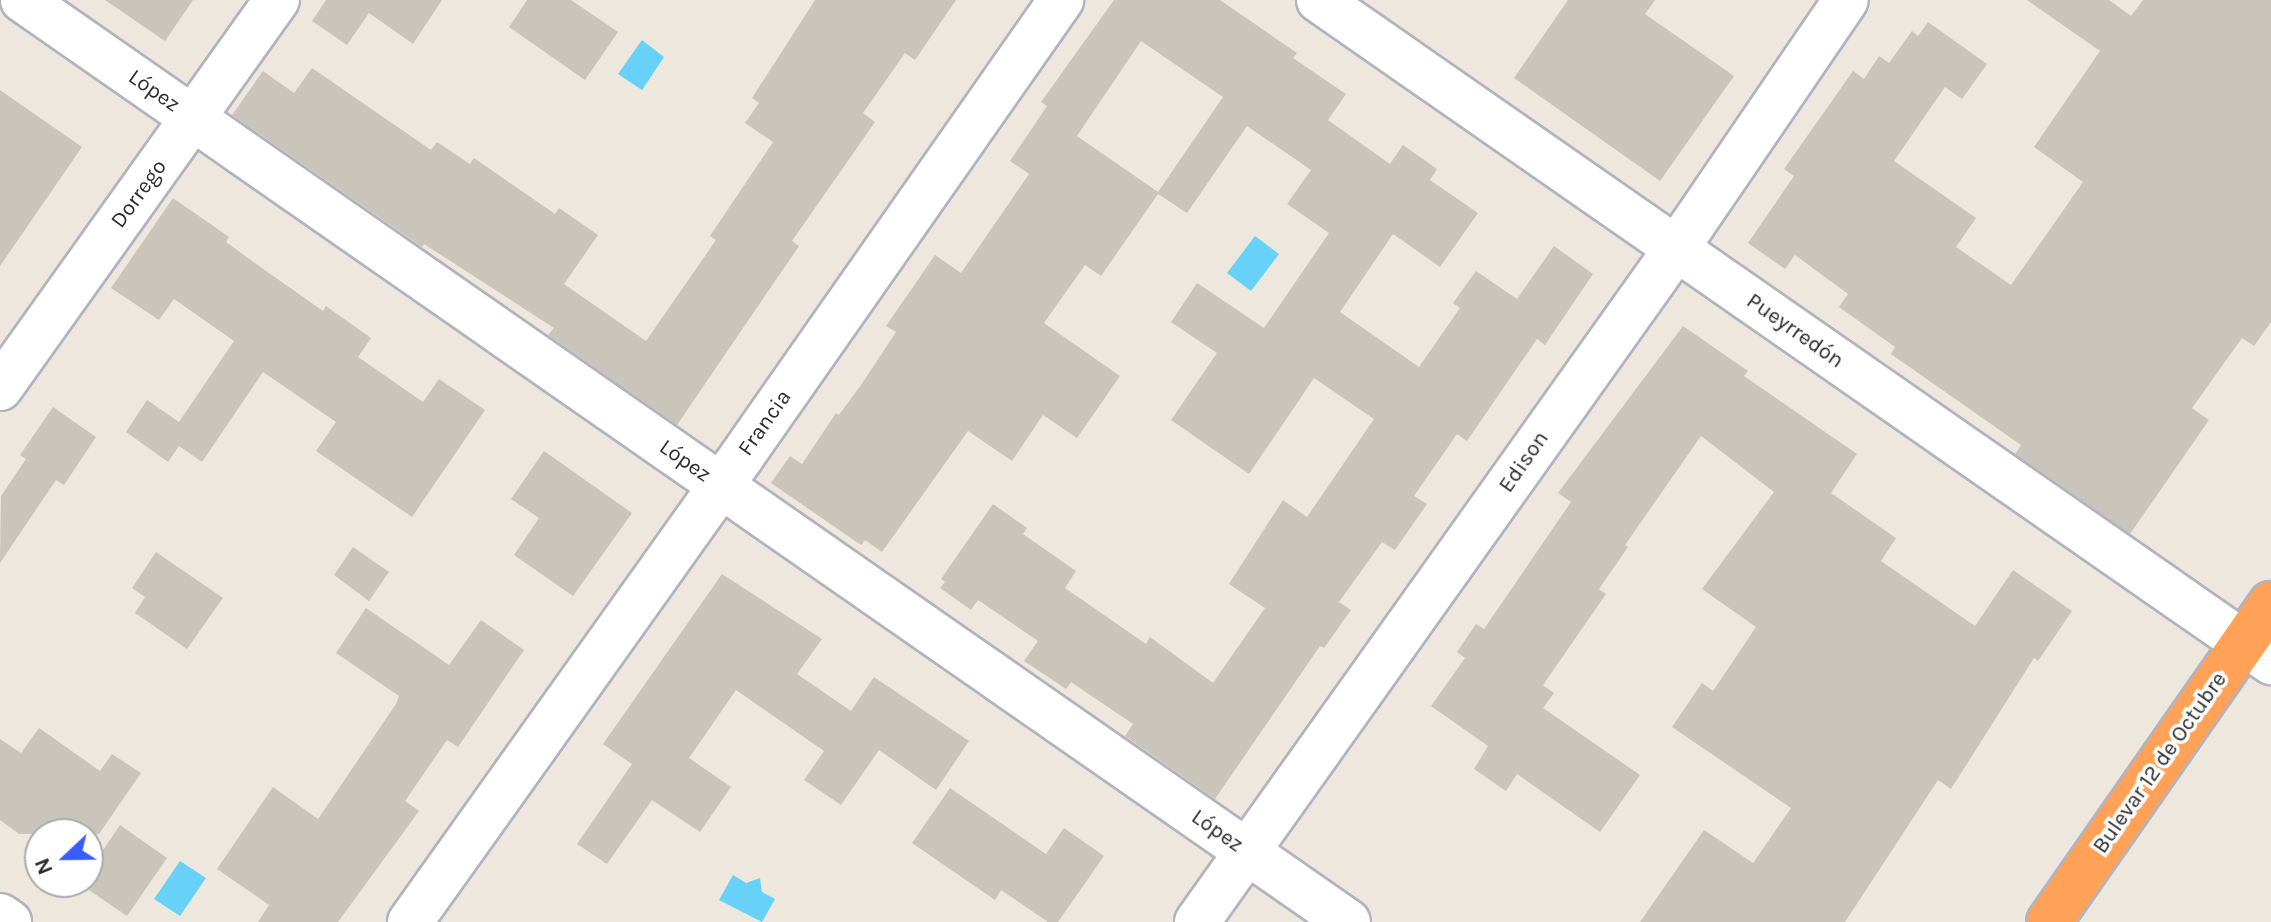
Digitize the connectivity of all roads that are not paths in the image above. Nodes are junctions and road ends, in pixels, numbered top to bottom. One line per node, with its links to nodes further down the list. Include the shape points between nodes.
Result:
1 (23, 0): 6 (street, López)
2 (277, 0): 6 (street, Dorrego)
3 (1061, 0): 9 (street, Francia)
4 (1319, 0): 7 (street, Pueyrredón)
5 (1846, 0): 7 (street, Edison)
6 (194, 119): 8 (street, Dorrego); 9 (street, López)
7 (1676, 249): 11 (street, Pueyrredón); 12 (street, Edison)
8 (0, 388)
9 (721, 486): 12 (street, López); 15 (street, Francia)
10 (2271, 604): 11 (highway, Bulevar 12 de Octubre)
11 (2257, 653): 18 (highway, Bulevar 12 de Octubre)
12 (1247, 852): 16 (street, Edison); 17 (street, López)
13 (0, 916): 14 (street)
14 (9, 922)
15 (410, 922)
16 (1197, 922)
17 (1348, 922)
18 (2049, 922)

